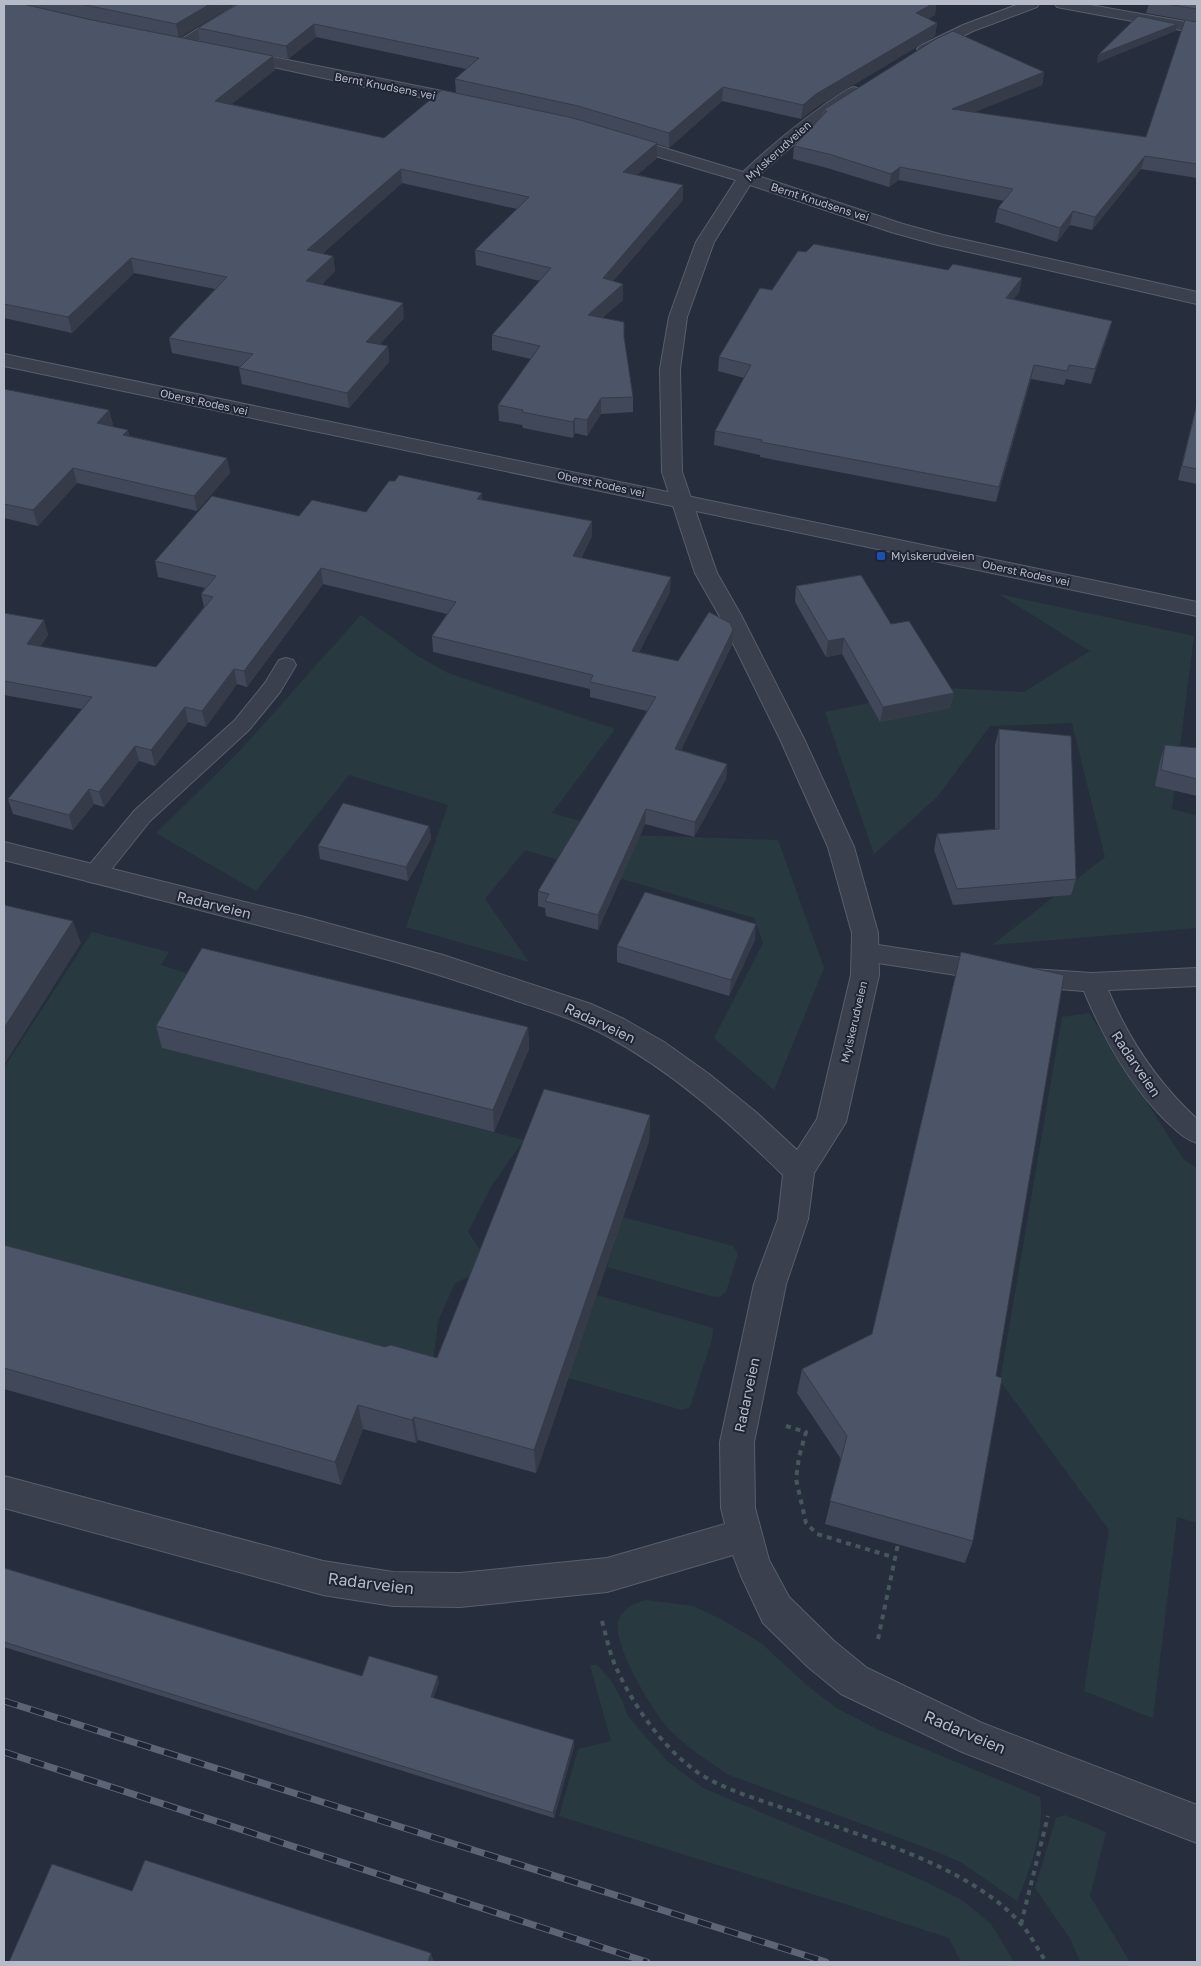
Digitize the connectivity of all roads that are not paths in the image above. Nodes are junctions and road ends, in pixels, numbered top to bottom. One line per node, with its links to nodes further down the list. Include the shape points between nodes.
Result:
1 (248, 4): 6 (street)
2 (1032, 4): 7 (street, via 968,28)
3 (1062, 4): 4 (street)
4 (1197, 28)
5 (164, 40): 6 (street, Bernt Knudsens vei)
6 (183, 44): 9 (street, Bernt Knudsens vei)
7 (911, 57)
8 (871, 81): 11 (street, Mylskerudveien, via 822,113)
9 (488, 106)
10 (605, 135): 11 (street, Bernt Knudsens vei)
11 (746, 178): 12 (street, Bernt Knudsens vei, via 940,240); 14 (street, Mylskerudveien, via 705,242 678,317 670,378 672,472)
12 (1197, 298)
13 (4, 360): 14 (street, Oberst Rodes vei)
14 (681, 501): 15 (street, Oberst Rodes vei); 19 (street, Mylskerudveien, via 706,573 788,730 841,847 865,933)
15 (1197, 609)
16 (286, 665): 18 (lane, via 275,687 242,727 149,809)
17 (4, 851): 18 (street, Radarveien)
18 (94, 875): 23 (street, Radarveien, via 443,965 581,1012 654,1050 700,1082)
19 (866, 952): 21 (lane, via 1029,977); 23 (street, Mylskerudveien, via 865,975 831,1122)
20 (1197, 977): 21 (lane)
21 (1092, 982): 22 (lane, Radarveien, via 1114,1032 1135,1067 1160,1100)
22 (1197, 1133)
23 (799, 1171): 25 (street, Radarveien, via 793,1219 770,1284 737,1442 738,1508)
24 (4, 1492): 25 (street, Radarveien, via 323,1578 393,1589 460,1590 608,1575)
25 (744, 1535): 26 (street, Radarveien, via 753,1564 776,1610 854,1681 976,1738)
26 (1197, 1824)

